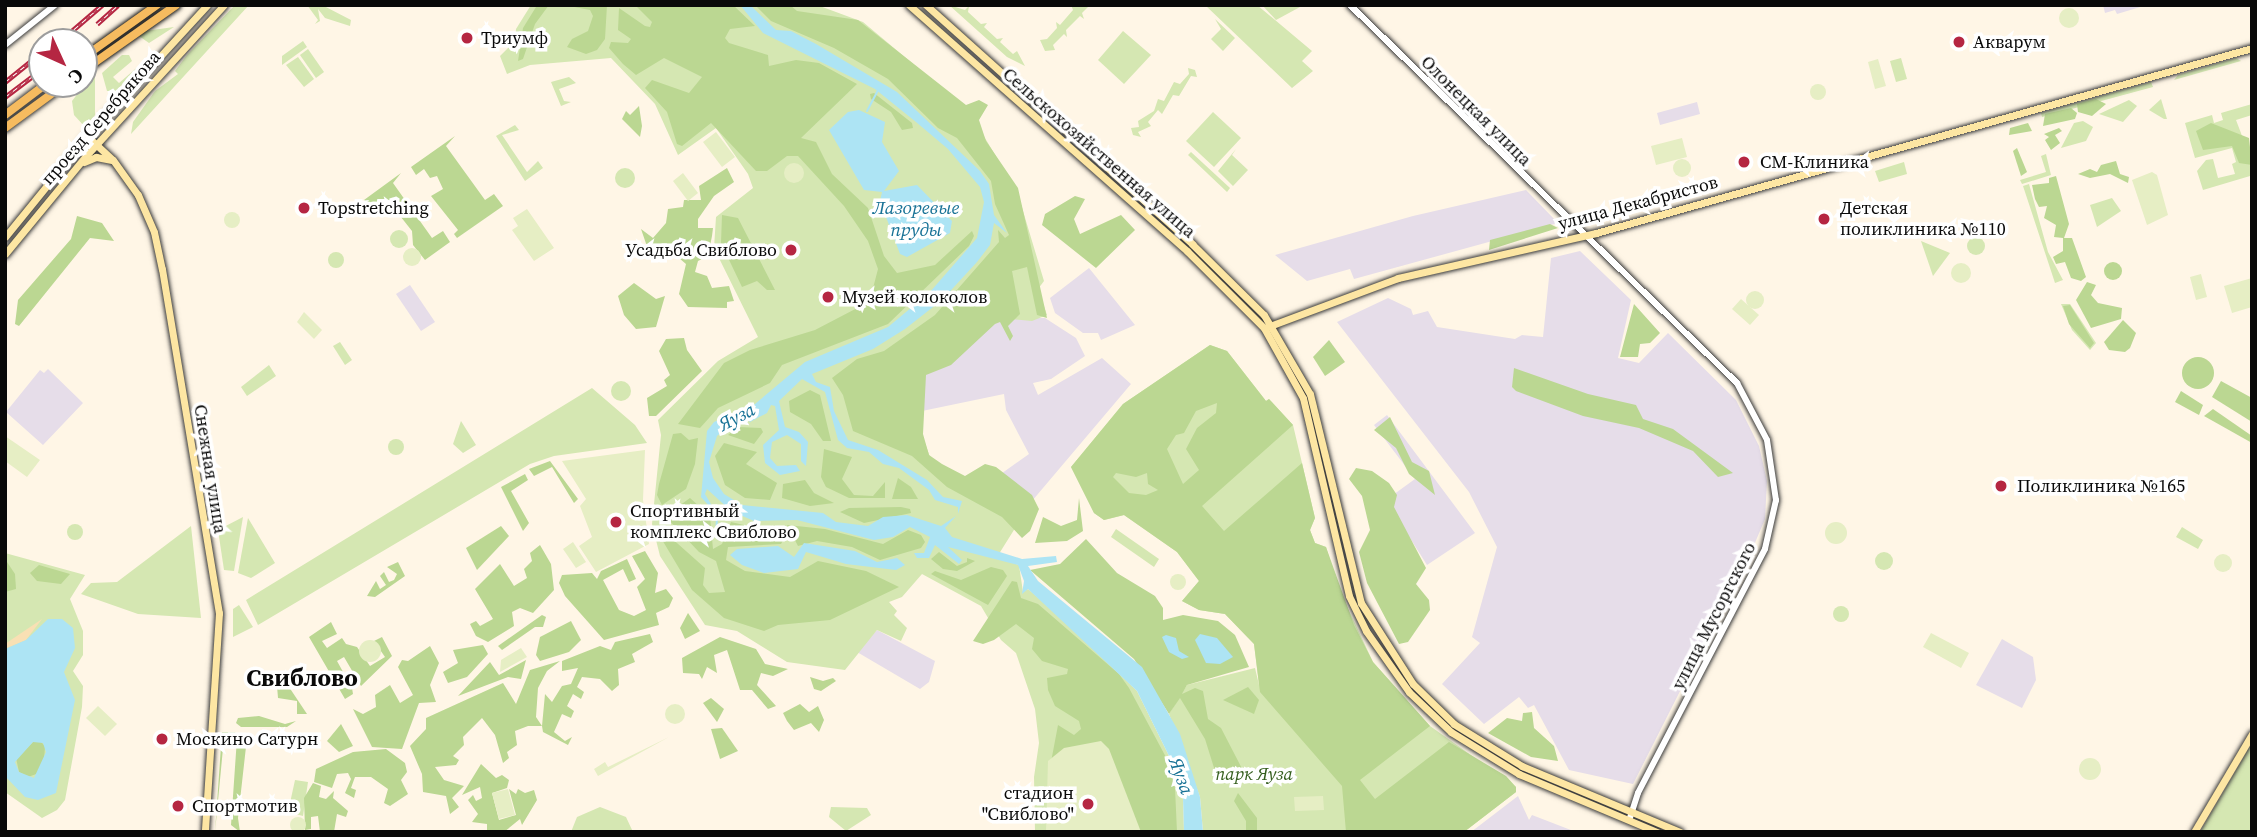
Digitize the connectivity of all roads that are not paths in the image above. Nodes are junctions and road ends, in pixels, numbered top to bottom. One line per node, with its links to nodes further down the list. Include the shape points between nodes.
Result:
1 (55, 5): 9 (street)
2 (157, 5): 10 (main road, bridge)
3 (176, 5): 12 (main road, bridge)
4 (223, 5): 18 (main road, проезд Серебрякова)
5 (909, 5): 26 (main road, Сельскохозяйственная улица)
6 (926, 5): 26 (main road, Сельскохозяйственная улица, via 1192,244)
7 (1350, 5): 23 (street, Олонецкая улица)
8 (206, 6): 17 (main road, проезд Серебрякова)
9 (5, 46)
10 (98, 47)
11 (2252, 48): 23 (main road, улица Декабристов)
12 (98, 60)
13 (28, 97): 15 (main road)
14 (46, 98): 16 (main road)
15 (5, 114)
16 (5, 128)
17 (87, 136): 18 (main road, Снежная улица); 21 (main road, проезд Серебрякова)
18 (97, 144): 19 (main road, Снежная улица); 20 (main road, проезд Серебрякова)
19 (113, 160): 20 (main road, via 90,158); 29 (main road, Снежная улица, via 138,195 154,232 218,604)
20 (75, 168): 25 (main road, проезд Серебрякова)
21 (28, 207): 22 (main road); 24 (main road, проезд Серебрякова)
22 (5, 226)
23 (1583, 236): 26 (main road, улица Декабристов, via 1398,278); 28 (street, улица Мусоргского, via 1737,383 1762,425 1775,479 1775,512 1765,549)
24 (5, 237)
25 (5, 254)
26 (1267, 326): 28 (main road, via 1303,398 1349,596 1389,667 1428,711 1483,753 1518,774)
27 (2252, 734): 32 (main road)
28 (1630, 816): 30 (main road); 31 (main road)
29 (205, 832)
30 (1657, 832)
31 (1681, 832)
32 (2194, 832)

